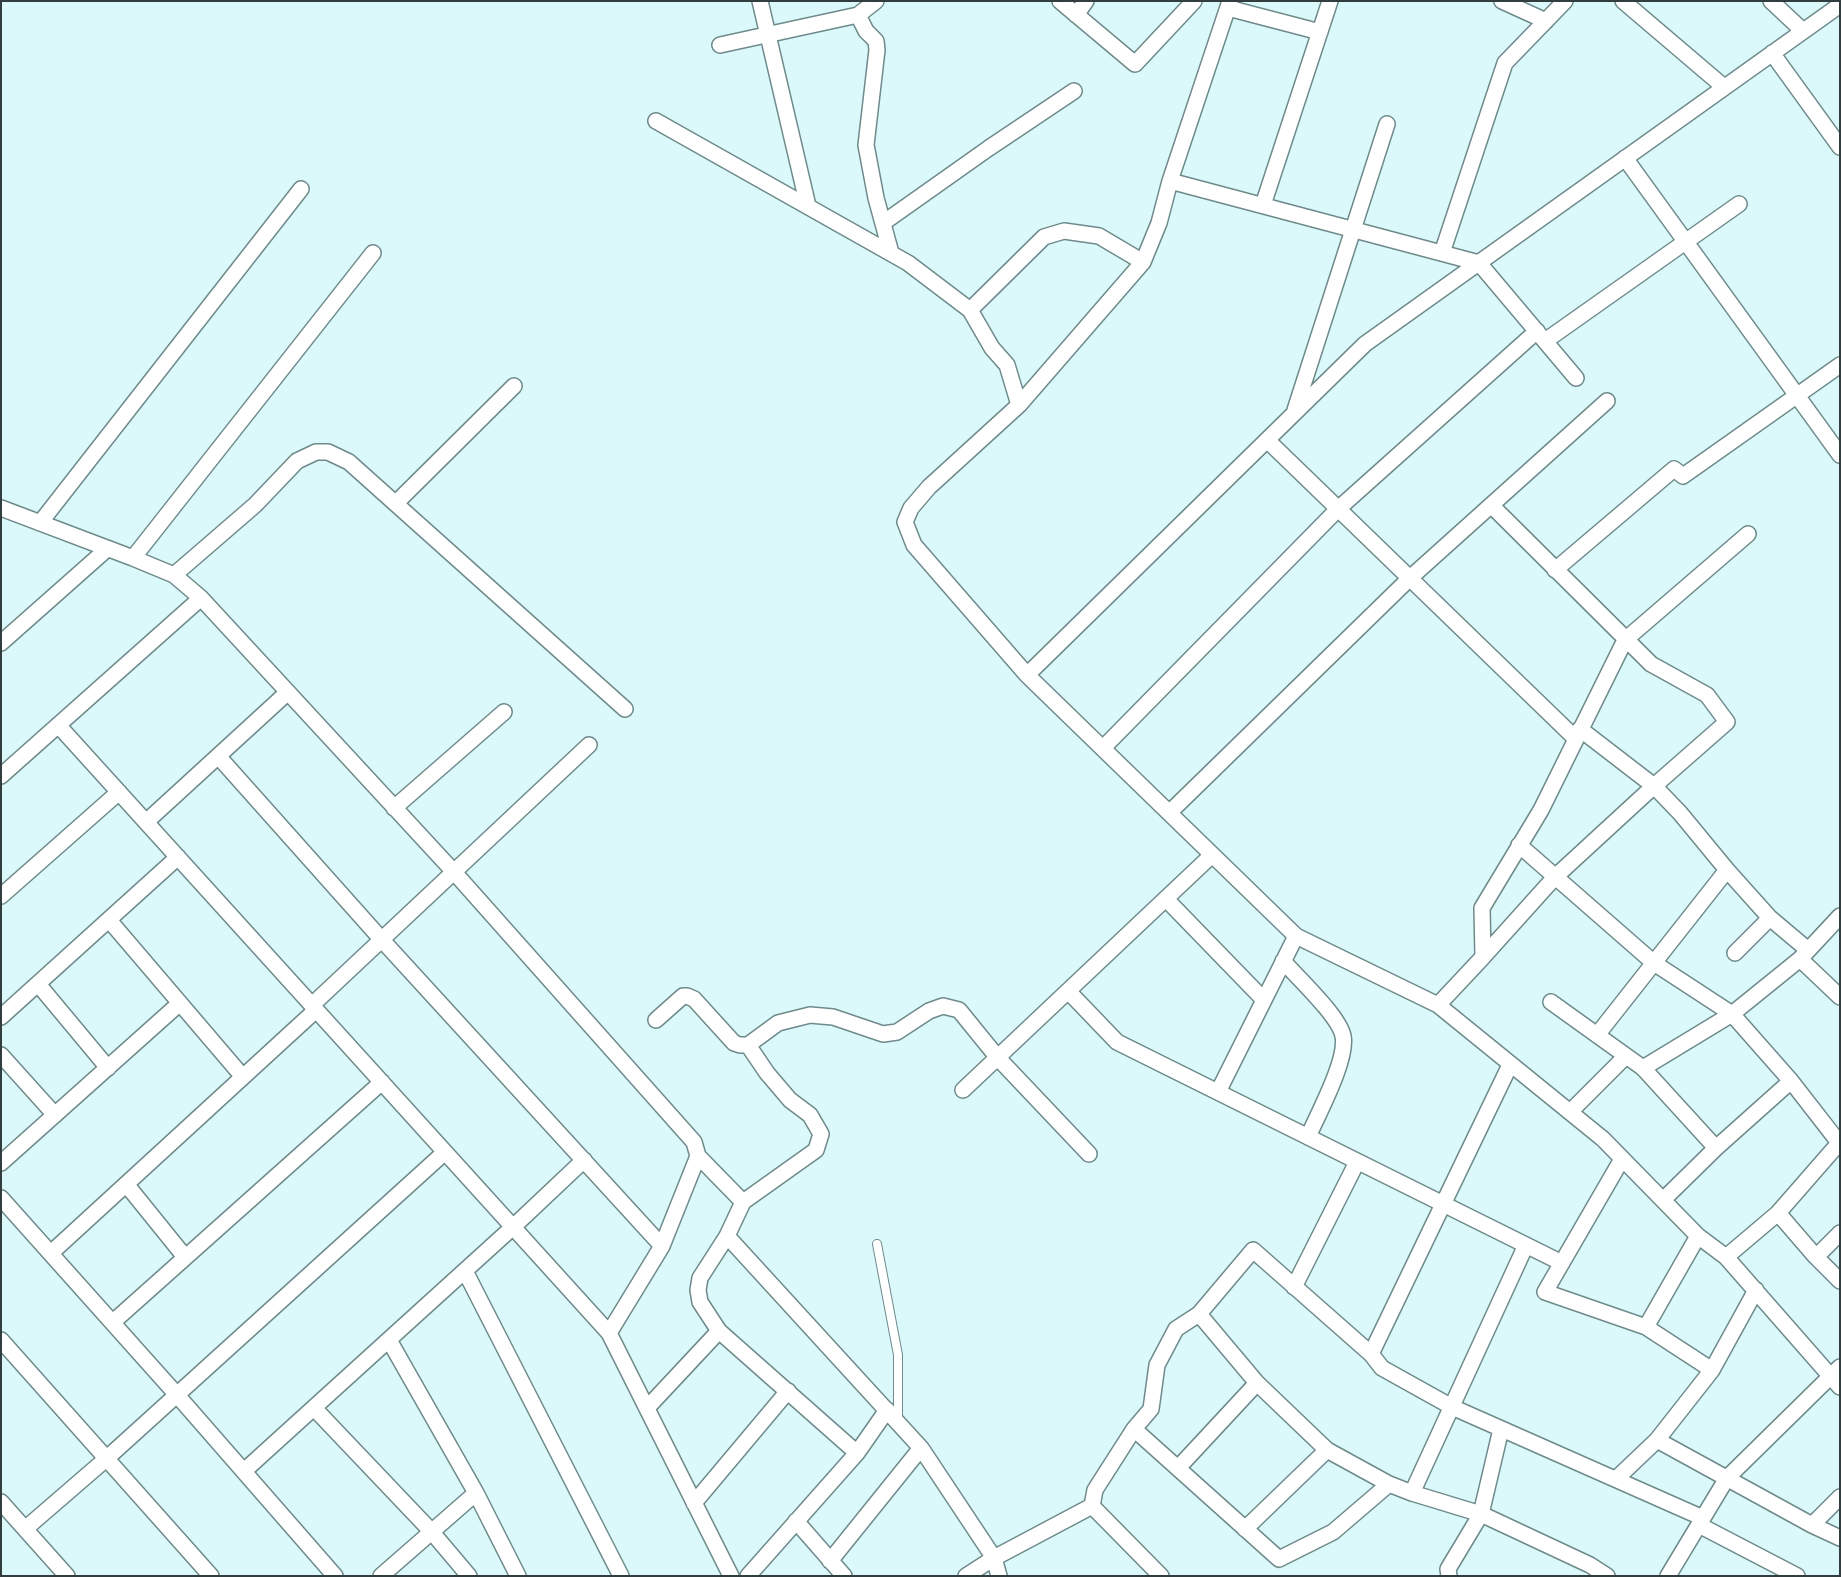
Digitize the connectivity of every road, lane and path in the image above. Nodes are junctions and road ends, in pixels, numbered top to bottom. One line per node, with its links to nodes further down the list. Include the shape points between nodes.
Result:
1 (760, 1): 18 (street)
2 (876, 1): 13 (street)
3 (1060, 1): 14 (street)
4 (1086, 1): 14 (street)
5 (1194, 1): 14 (street, via 1135,64)
6 (1330, 1): 17 (street)
7 (1502, 1): 15 (street)
8 (1565, 1): 15 (street)
9 (1623, 1): 21 (street)
10 (1771, 1): 16 (street)
11 (1229, 5): 17 (street); 27 (street)
12 (1840, 5): 16 (street)
13 (858, 15): 18 (street); 32 (street, via 866,31 876,41 866,145)
14 (1076, 15)
15 (1546, 21): 37 (street, via 1505,64)
16 (1803, 31): 20 (street)
17 (1320, 32): 31 (street)
18 (768, 34): 19 (street); 30 (street)
19 (720, 46)
20 (1772, 53): 21 (street); 25 (street)
21 (1724, 87): 26 (street)
22 (1074, 91): 32 (street)
23 (656, 121): 30 (street)
24 (1387, 124): 33 (street)
25 (1840, 147)
26 (1625, 158): 34 (street); 39 (street)
27 (1170, 181): 31 (street); 38 (street, via 1159,223)
28 (301, 188): 55 (street)
29 (1739, 204): 34 (street)
30 (808, 206): 36 (street)
31 (1264, 206): 33 (street)
32 (883, 223): 36 (street)
33 (1353, 229): 37 (street); 48 (street)
34 (1685, 242): 41 (street); 45 (street)
35 (373, 253): 58 (street)
36 (891, 253): 40 (street, via 908,262)
37 (1442, 253): 39 (street)
38 (1143, 262): 40 (street, via 1099,236 1064,231 1044,237); 47 (street)
39 (1479, 263): 41 (street); 48 (street, via 1365,344)
40 (970, 310): 47 (street, via 992,348 1007,366)
41 (1541, 336): 43 (street); 54 (street)
42 (1840, 365): 45 (street)
43 (1576, 378)
44 (514, 386): 51 (street)
45 (1796, 396): 50 (street); 59 (street, via 1683,476 1674,469)
46 (1607, 400): 52 (street)
47 (1019, 405): 65 (street, via 929,487 910,508 906,522 914,544)
48 (1294, 414): 49 (street)
49 (1267, 440): 54 (street); 65 (street)
50 (1840, 455)
51 (396, 504): 60 (street, via 349,462 328,452 316,452 297,461 255,505); 67 (street)
52 (1490, 506): 59 (street); 61 (street)
53 (1, 508): 55 (street)
54 (1338, 509): 61 (street); 72 (street)
55 (40, 523): 57 (street)
56 (1748, 534): 63 (street)
57 (108, 549): 58 (street); 64 (street)
58 (133, 558): 60 (street)
59 (1555, 570): 63 (street)
60 (174, 576): 62 (street)
61 (1410, 578): 70 (street); 78 (street)
62 (201, 598): 66 (street); 69 (street)
63 (1625, 640): 70 (street); 75 (street, via 1650,664 1707,695 1727,722)
64 (1, 643)
65 (1028, 674): 72 (street)
66 (288, 692): 73 (street); 77 (street)
67 (625, 709)
68 (504, 712): 77 (street)
69 (58, 725): 74 (street); 76 (street)
70 (1578, 734): 75 (street); 80 (street, via 1541,810)
71 (589, 745): 84 (street)
72 (1103, 748): 78 (street)
73 (218, 756): 79 (street); 92 (street)
74 (1, 776)
75 (1654, 786): 83 (street); 85 (street)
76 (119, 792): 79 (street); 86 (street)
77 (394, 808): 84 (street)
78 (1169, 813): 81 (street)
79 (146, 822): 82 (street)
80 (1519, 845): 85 (street); 95 (street, via 1482,908)
81 (1212, 855): 87 (street); 91 (street)
82 (178, 857): 90 (street); 105 (street)
83 (1728, 870): 89 (street); 97 (street)
84 (454, 872): 92 (street); 129 (street, via 694,1142)
85 (1555, 877): 95 (street); 97 (street)
86 (1, 896)
87 (1166, 899): 99 (street); 101 (street)
88 (1840, 916): 94 (street)
89 (1770, 918): 93 (street); 94 (street)
90 (109, 920): 98 (street); 103 (street)
91 (1296, 936): 96 (street); 104 (street)
92 (382, 940): 105 (street); 131 (street)
93 (1735, 953)
94 (1804, 955): 100 (street); 106 (street)
95 (1483, 957): 104 (street)
96 (1283, 961): 101 (street); 124 (street, via 1336,1020 1343,1036 1343,1056)
97 (1654, 963): 106 (street); 109 (street)
98 (38, 984): 107 (street); 115 (street)
99 (1068, 991): 113 (street); 121 (street, via 1117,1042)
100 (1840, 997)
101 (1264, 1000): 121 (street)
102 (1551, 1002): 109 (street)
103 (180, 1003): 115 (street); 117 (street)
104 (1438, 1005): 114 (street)
105 (314, 1008): 117 (street); 119 (street)
106 (1732, 1014): 116 (street); 118 (street)
107 (1, 1017)
108 (656, 1020): 110 (street, via 687,996 694,999 734,1042)
109 (1597, 1035): 112 (street)
110 (748, 1045): 113 (street, via 778,1023 810,1015 833,1017 883,1034 898,1032 929,1011 943,1006 959,1010); 137 (street, via 790,1100 810,1115 821,1134 816,1150)
111 (1, 1055): 123 (street)
112 (1626, 1056): 116 (street); 122 (street)
113 (998, 1058): 120 (street); 128 (street)
114 (1510, 1065): 122 (street); 138 (street)
115 (108, 1068): 123 (street)
116 (1643, 1068): 126 (street)
117 (243, 1077): 134 (street)
118 (1791, 1081): 125 (street); 126 (street)
119 (382, 1082): 127 (street); 148 (street)
120 (963, 1090)
121 (1218, 1092): 124 (street)
122 (1570, 1112): 130 (street)
123 (55, 1115): 133 (street)
124 (1308, 1137): 132 (street)
125 (1839, 1144): 139 (street)
126 (1716, 1148): 136 (street)
127 (445, 1152): 140 (street); 168 (street)
128 (1089, 1154)
129 (698, 1156): 137 (street); 146 (street)
130 (1622, 1159): 136 (street); 151 (street)
131 (584, 1160): 140 (street); 146 (street)
132 (1357, 1162): 138 (street); 154 (street)
133 (1, 1163)
134 (126, 1184): 147 (street); 148 (street)
135 (1, 1198): 147 (street)
136 (1663, 1200): 143 (street)
137 (743, 1202): 142 (street)
138 (1443, 1204): 145 (street); 163 (street)
139 (1778, 1213): 149 (street); 150 (street)
140 (513, 1227): 152 (street); 160 (street)
141 (1840, 1233): 150 (street)
142 (727, 1236): 159 (street, via 700,1278 698,1290 700,1302); 172 (street)
143 (1698, 1236): 149 (street); 158 (street)
144 (878, 1244): 173 (lane, via 898,1355)
145 (1526, 1245): 151 (street); 169 (street)
146 (662, 1246): 160 (street)
147 (51, 1253): 157 (street)
148 (185, 1256): 157 (street)
149 (1726, 1257): 155 (street)
150 (1816, 1257): 153 (street)
151 (1562, 1263): 158 (street, via 1546,1292)
152 (465, 1271): 162 (street); 209 (street)
153 (1840, 1281)
154 (1294, 1287): 156 (street, via 1253,1250); 163 (street)
155 (1756, 1290): 164 (street); 165 (street)
156 (1199, 1314): 166 (street); 174 (street, via 1176,1329 1157,1365 1151,1409)
157 (113, 1322): 168 (street)
158 (1646, 1326): 164 (street)
159 (719, 1331): 167 (street); 171 (street)
160 (609, 1333): 171 (street)
161 (1, 1340): 180 (street)
162 (388, 1340): 170 (street); 187 (street)
163 (1371, 1354): 169 (street, via 1382,1368)
164 (1712, 1370): 176 (street)
165 (1837, 1377): 183 (street)
166 (1257, 1383): 178 (street); 181 (street)
167 (788, 1391): 179 (street); 190 (street)
168 (177, 1394): 180 (street); 182 (street)
169 (1452, 1407): 175 (street); 186 (street)
170 (314, 1408): 182 (street); 198 (street)
171 (647, 1408): 190 (street)
172 (887, 1410): 173 (street); 179 (street)
173 (898, 1422): 177 (street)
174 (1134, 1429): 181 (street); 191 (street, via 1095,1490)
175 (1501, 1429): 184 (street); 192 (street)
176 (1657, 1440): 183 (street); 184 (street)
177 (921, 1448): 200 (street); 201 (street)
178 (1327, 1450): 185 (street); 197 (street)
179 (857, 1453): 193 (street)
180 (106, 1458): 196 (street); 204 (street)
181 (1178, 1468): 197 (street)
182 (244, 1471): 205 (street)
183 (1727, 1478): 194 (street); 195 (street)
184 (1616, 1479): 194 (street)
185 (1389, 1484): 186 (street); 197 (street, via 1333,1532 1279,1559)
186 (1412, 1493): 192 (street)
187 (476, 1494): 198 (street); 208 (street)
188 (1840, 1497): 195 (street)
189 (1, 1502): 196 (street)
190 (694, 1503): 210 (street)
191 (1092, 1506): 200 (street); 215 (street)
192 (1481, 1514): 202 (street); 216 (street)
193 (796, 1521): 201 (street); 211 (street)
194 (1701, 1521): 217 (street); 218 (street)
195 (1812, 1525): 199 (street)
196 (25, 1529): 203 (street)
197 (1245, 1529)
198 (431, 1531): 206 (street); 207 (street)
199 (1840, 1538)
200 (994, 1558): 213 (street); 214 (street)
201 (830, 1561): 212 (street)
202 (1445, 1574)
203 (67, 1576)
204 (211, 1576)
205 (335, 1576)
206 (381, 1576)
207 (469, 1576)
208 (518, 1576)
209 (621, 1576)
210 (731, 1576)
211 (748, 1576)
212 (844, 1576)
213 (966, 1576)
214 (999, 1576)
215 (1161, 1576)
216 (1607, 1576)
217 (1668, 1576)
218 (1797, 1576)

